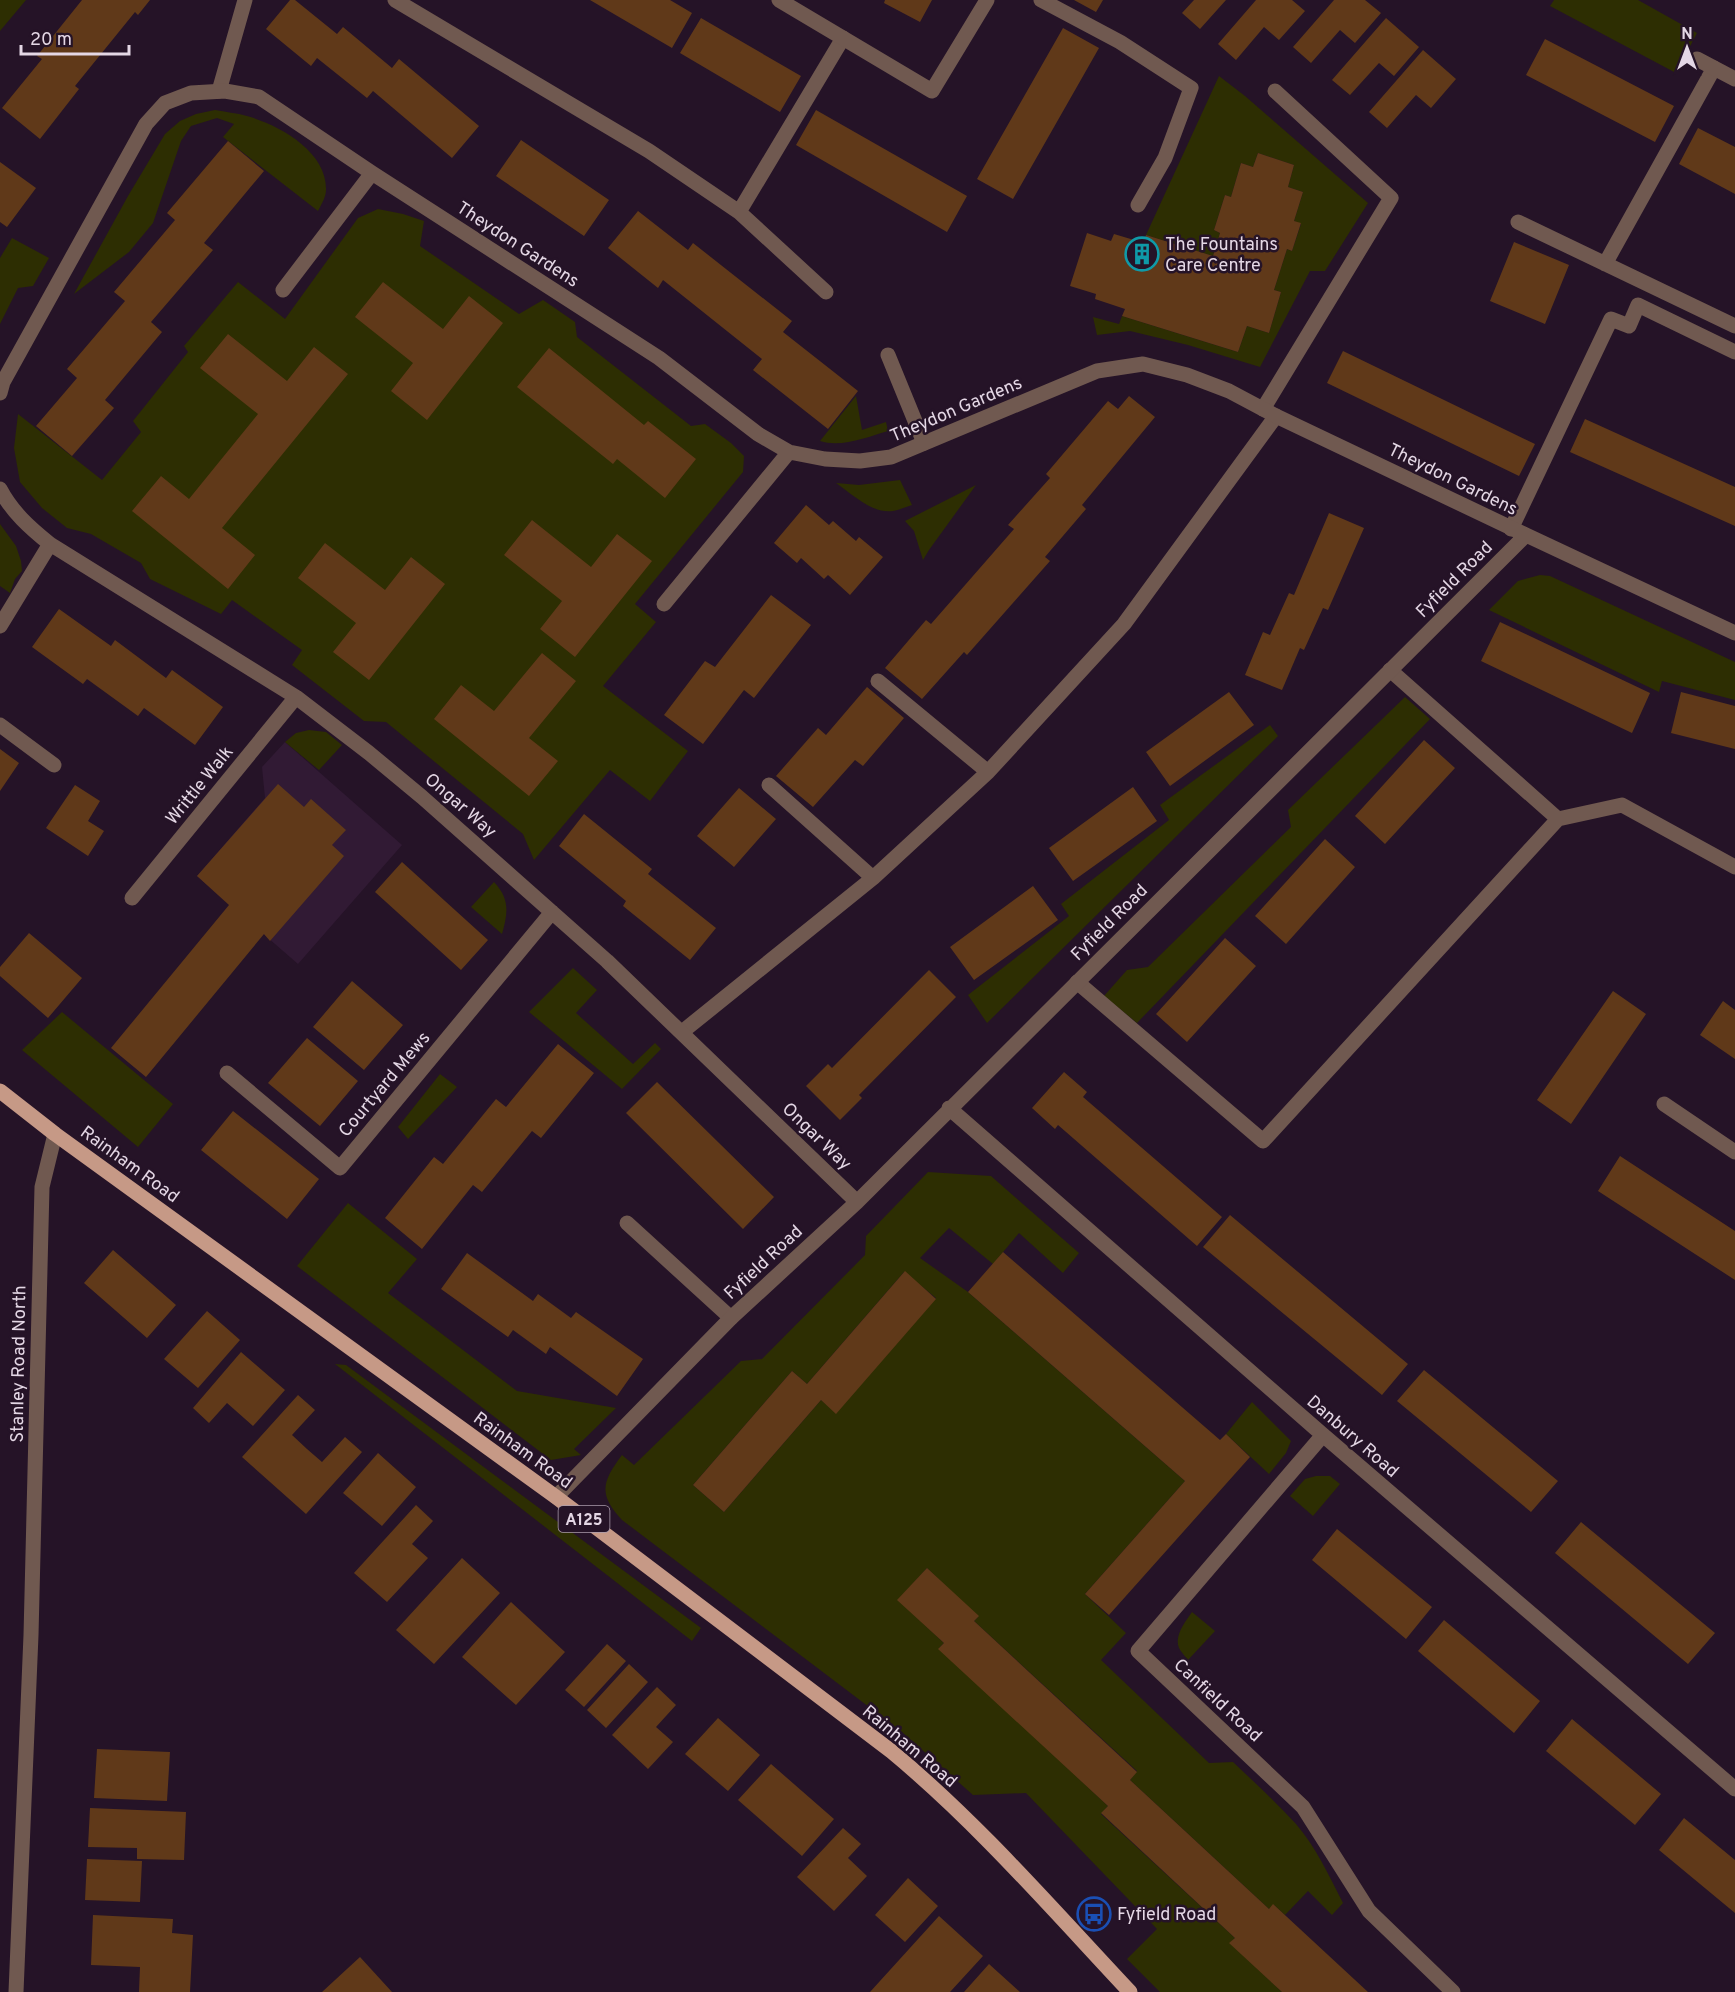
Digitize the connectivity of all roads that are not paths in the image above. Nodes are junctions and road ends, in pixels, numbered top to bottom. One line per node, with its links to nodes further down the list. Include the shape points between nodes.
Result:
1 (245, 0): 10 (street)
2 (395, 0): 14 (street, via 649,151)
3 (779, 0): 6 (street)
4 (987, 0): 6 (street, via 932,91)
5 (1041, 0): 13 (street, via 1120,42 1191,88 1165,158)
6 (843, 38): 14 (street)
7 (1697, 59): 8 (street)
8 (1714, 68): 9 (street); 16 (street)
9 (1735, 79)
10 (219, 91): 12 (street, Theydon Gardens, via 259,97); 22 (street, Theydon Gardens, via 191,93 165,103 146,124)
11 (1275, 91): 23 (street, via 1391,198)
12 (372, 172): 17 (street); 25 (street, Theydon Gardens, via 660,358 758,434)
13 (1138, 204)
14 (739, 212): 18 (street)
15 (1518, 222): 16 (street)
16 (1605, 264): 19 (street)
17 (283, 290)
18 (826, 292)
19 (1735, 326)
20 (1735, 352): 27 (street, Fyfield Road, via 1638,305 1629,326 1611,319)
21 (888, 355): 24 (street)
22 (0, 393)
23 (1269, 413): 24 (street, Theydon Gardens, via 1229,391 1143,364 1097,371); 27 (street, Theydon Gardens); 37 (street, via 1124,624)
24 (924, 443): 25 (street, Theydon Gardens, via 891,457 860,461)
25 (789, 452): 29 (street)
26 (0, 489): 28 (street, Ongar Way, via 26,525)
27 (1519, 532): 31 (street); 32 (street, Fyfield Road)
28 (50, 544): 30 (street); 34 (street, Ongar Way)
29 (664, 604)
30 (0, 626)
31 (1735, 633)
32 (1390, 670): 39 (street); 44 (street, Fyfield Road)
33 (878, 681): 37 (street)
34 (296, 697): 42 (street, Writtle Walk); 43 (street, Ongar Way, via 422,797)
35 (0, 725): 36 (street)
36 (54, 765)
37 (988, 772): 41 (street)
38 (769, 785): 41 (street)
39 (1558, 819): 40 (street, via 1622,806); 44 (street, via 1263,1141)
40 (1735, 867)
41 (873, 878): 45 (street)
42 (132, 898)
43 (552, 912): 45 (street, Ongar Way); 46 (street, Courtyard Mews, via 340,1168)
44 (1077, 981): 49 (street, Fyfield Road)
45 (682, 1032): 52 (street, Ongar Way)
46 (227, 1073)
47 (0, 1091): 50 (main road, Rainham Road / A125)
48 (1664, 1104): 51 (street)
49 (949, 1108): 52 (street, Fyfield Road); 55 (street, Danbury Road)
50 (55, 1134): 56 (main road, Rainham Road / A125); 58 (street, Stanley Road North, via 42,1187 31,1635)
51 (1735, 1152)
52 (857, 1202): 54 (street, Fyfield Road)
53 (627, 1223): 54 (street)
54 (731, 1318): 56 (street, Fyfield Road)
55 (1323, 1435): 57 (street, Danbury Road); 60 (street, Canfield Road, via 1138,1651 1303,1807 1369,1911)
56 (556, 1497): 59 (main road, Rainham Road / A125, via 920,1775)
57 (1735, 1789)
58 (16, 1992)
59 (1130, 1992)
60 (1453, 1992)

